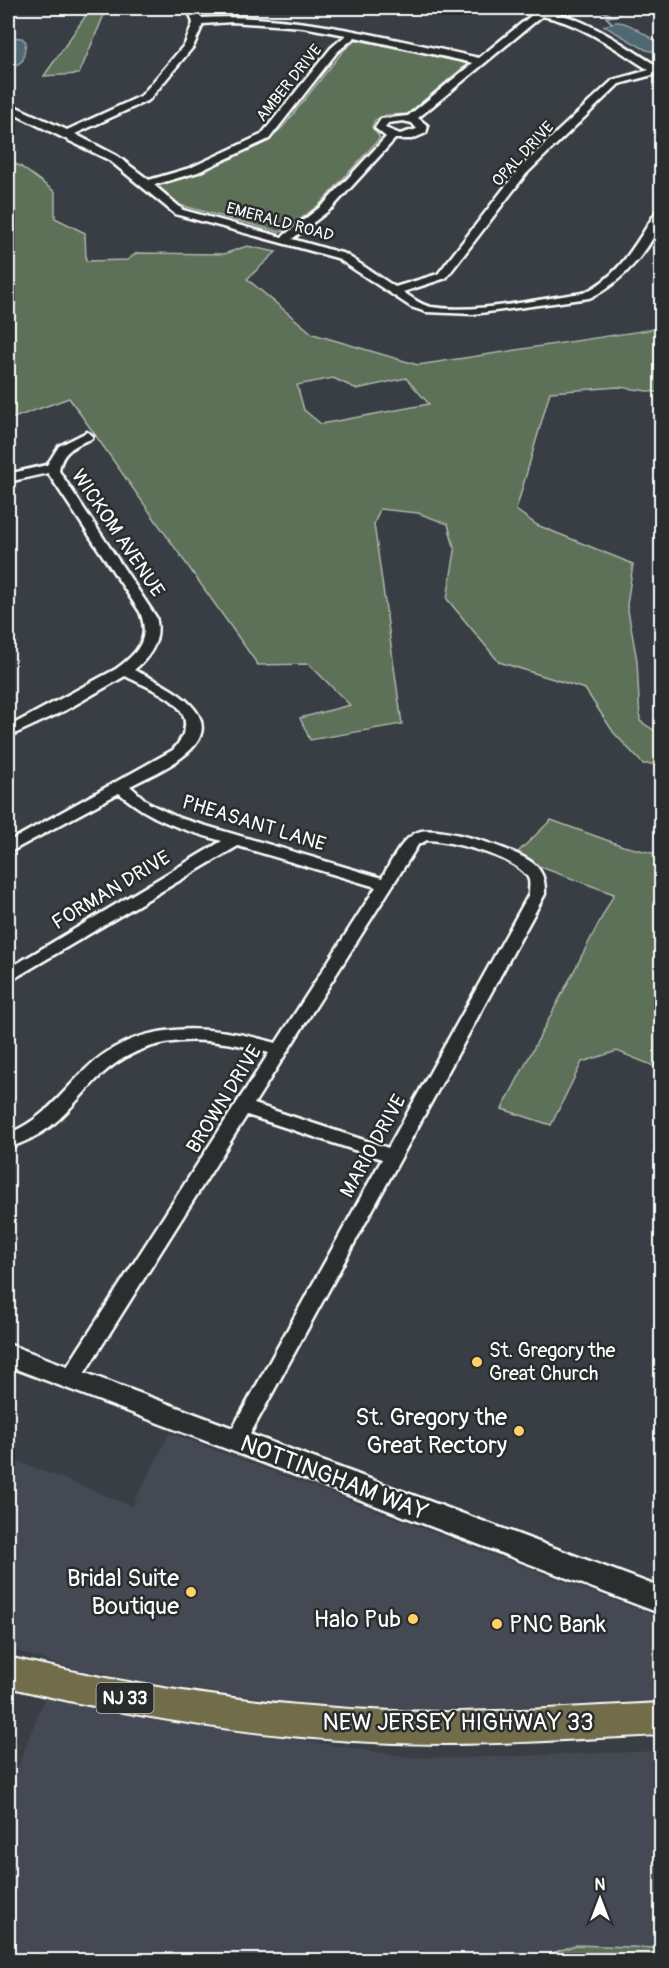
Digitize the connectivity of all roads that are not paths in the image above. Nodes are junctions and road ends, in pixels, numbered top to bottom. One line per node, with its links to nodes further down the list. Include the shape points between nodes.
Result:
1 (192, 8): 4 (street)
2 (518, 8): 3 (street)
3 (543, 10): 6 (street); 7 (street, via 596,33)
4 (198, 21): 5 (street, via 253,19); 10 (street, via 190,45 145,98)
5 (351, 35): 6 (street); 12 (street, AMBER DRIVE, via 334,50 265,137 194,170)
6 (479, 61): 9 (street)
7 (659, 72): 15 (street, OPAL DRIVE, via 616,82 522,172 442,276)
8 (8, 107): 10 (street, EMERALD ROAD)
9 (411, 119): 11 (street, via 397,118 381,124 381,130); 11 (street, via 422,124 422,131)
10 (65, 135): 12 (street, EMERALD ROAD, via 112,158)
11 (392, 136): 14 (street, via 328,206)
12 (148, 184): 14 (street, EMERALD ROAD, via 162,201 179,212)
13 (662, 211): 15 (street, EMERALD ROAD, via 617,278 601,291 585,296 458,312 430,310)
14 (286, 239): 15 (street, EMERALD ROAD, via 342,256)
15 (394, 291)
16 (87, 436): 17 (street, WICKOM AVENUE, via 62,448)
17 (52, 468): 18 (street); 19 (street, WICKOM AVENUE, via 151,621 150,642 145,652)
18 (8, 478)
19 (125, 671): 20 (street, WICKOM AVENUE); 21 (street, via 185,704 195,720 195,729 178,753)
20 (8, 733)
21 (120, 786): 22 (street, PHEASANT LANE, via 159,815); 23 (street)
22 (236, 840): 25 (street, PHEASANT LANE); 26 (street, FORMAN DRIVE)
23 (8, 848)
24 (534, 870): 25 (street, BROWN DRIVE, via 518,859 424,835 413,841); 30 (street, MARIO DRIVE, via 539,878 537,894)
25 (386, 884): 27 (street, BROWN DRIVE)
26 (8, 976)
27 (280, 1050): 28 (street, BROWN DRIVE); 29 (street, via 206,1033 144,1042 94,1071 42,1125)
28 (243, 1107): 30 (street); 32 (street, BROWN DRIVE)
29 (8, 1142)
30 (393, 1156): 33 (street, MARIO DRIVE)
31 (8, 1355): 32 (street, NOTTINGHAM WAY)
32 (70, 1379): 33 (street, NOTTINGHAM WAY)
33 (236, 1441): 34 (street, NOTTINGHAM WAY)
34 (662, 1601)
35 (8, 1672): 36 (main road, NEW JERSEY HIGHWAY 33 / NJ 33, via 100,1694 185,1708 327,1724 511,1727)
36 (662, 1719)

